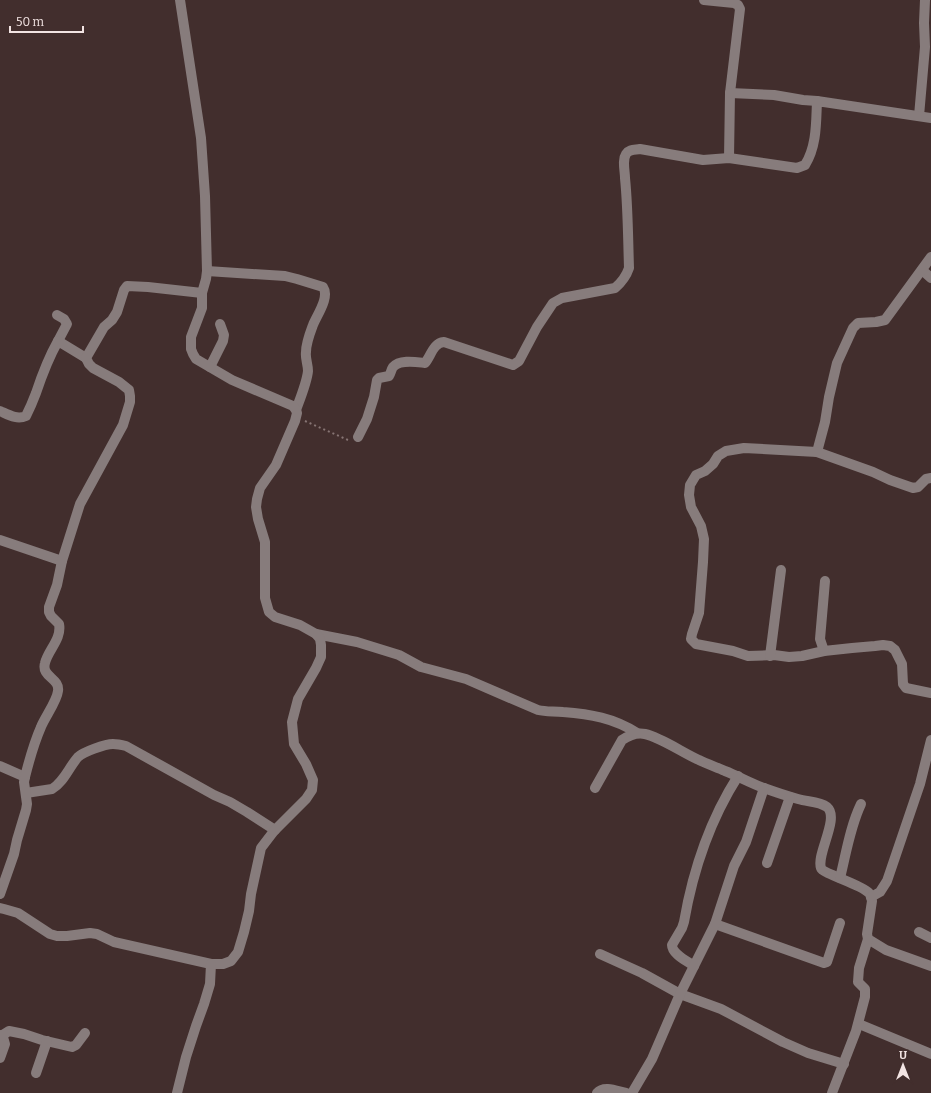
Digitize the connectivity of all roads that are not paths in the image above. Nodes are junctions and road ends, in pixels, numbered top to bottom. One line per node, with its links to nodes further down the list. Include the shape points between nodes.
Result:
1 (180, 0): 10 (street, via 201,138)
2 (704, 0): 4 (street, via 734,3 740,8)
3 (925, 0): 6 (street, via 925,47)
4 (730, 93): 5 (street, via 774,95); 8 (street)
5 (817, 101): 6 (street); 8 (street, via 814,138 810,157 805,165 797,168)
6 (919, 116): 7 (street)
7 (931, 118)
8 (729, 158): 21 (street, via 703,160 640,149 627,152 624,155 624,162 629,268 620,284 615,288 562,298 553,303 519,361 513,366 444,342 436,345 425,363 397,363 389,376 377,380 367,419)
9 (931, 257): 11 (street)
10 (207, 270): 13 (street); 20 (street, via 285,276 323,287 325,290 326,294 313,324 306,351 308,371)
11 (922, 270): 12 (street); 22 (street, via 885,320 858,323 853,328 837,363)
12 (931, 278)
13 (202, 293): 17 (street, via 127,286 117,312 104,327); 18 (street, via 202,308 191,337 191,349 196,359)
14 (57, 315): 16 (street, via 67,324)
15 (220, 324): 18 (street, via 224,335 223,341)
16 (58, 342): 17 (street); 19 (street, via 26,416 17,418)
17 (86, 358): 25 (street, via 93,368 129,390 130,402 123,425 80,504)
18 (210, 367): 20 (street, via 232,380 293,406)
19 (0, 410)
20 (296, 414): 28 (street, via 276,465 260,488 256,507 265,542 265,598 269,612)
21 (358, 437)
22 (816, 452): 23 (street, via 913,488 918,488 926,479); 30 (street, via 744,448 726,451 705,471 696,475 690,485 691,507 701,526 704,540 699,613 691,640 696,644 748,656)
23 (931, 478)
24 (0, 540): 25 (street)
25 (62, 561): 36 (street, via 49,607 51,616 59,624 60,634 44,668 46,674 58,684 58,693 40,729)
26 (781, 570): 30 (street)
27 (825, 581): 29 (street, via 820,639)
28 (316, 634): 32 (street, via 357,642 399,655 421,667 466,680 538,710 597,716); 42 (street, via 320,640 321,657 298,699 292,722 294,744 313,780 312,790)
29 (824, 651): 30 (street, via 802,656); 31 (street, via 890,646 902,664 903,684 906,688)
30 (770, 656)
31 (931, 693)
32 (637, 733): 35 (street, via 660,740 700,761); 37 (street, via 622,740)
33 (931, 740): 46 (street, via 920,784 887,881 880,892)
34 (0, 766): 36 (street)
35 (738, 776): 38 (street); 55 (street, via 707,836 698,861 684,922 672,945 675,952)
36 (25, 777): 39 (street)
37 (595, 788)
38 (764, 788): 40 (street); 49 (street)
39 (26, 793): 42 (street, via 52,789 79,756 103,745 114,744 126,746 230,802); 45 (street, via 26,810)
40 (790, 797): 43 (street); 44 (street, via 818,803 830,810 830,824 820,867 823,871)
41 (861, 804): 44 (street)
42 (275, 830): 54 (street, via 262,848 238,952 231,961)
43 (767, 863)
44 (840, 878): 46 (street, via 869,892)
45 (0, 894)
46 (871, 897): 52 (street)
47 (0, 908): 54 (street, via 18,913 50,934 97,934 114,942)
48 (840, 923): 49 (street, via 827,962 824,963)
49 (715, 924): 55 (street)
50 (919, 932): 51 (street)
51 (931, 938)
52 (868, 939): 56 (street, via 886,950); 58 (street, via 859,968 858,982 865,989 865,997)
53 (600, 954): 57 (street)
54 (211, 964): 66 (street, via 210,984)
55 (694, 966): 57 (street)
56 (931, 966)
57 (680, 994): 64 (street, via 721,1009 808,1053); 69 (street, via 652,1059)
58 (859, 1024): 62 (street); 64 (street)
59 (85, 1033): 61 (street, via 72,1047)
60 (1, 1036): 61 (street, via 10,1031); 63 (street, via 5,1044)
61 (47, 1041): 65 (street)
62 (931, 1054)
63 (0, 1058)
64 (844, 1064): 70 (street)
65 (36, 1072)
66 (177, 1093)
67 (597, 1093): 68 (street, via 607,1088)
68 (626, 1093)
69 (632, 1093)
70 (832, 1093)

